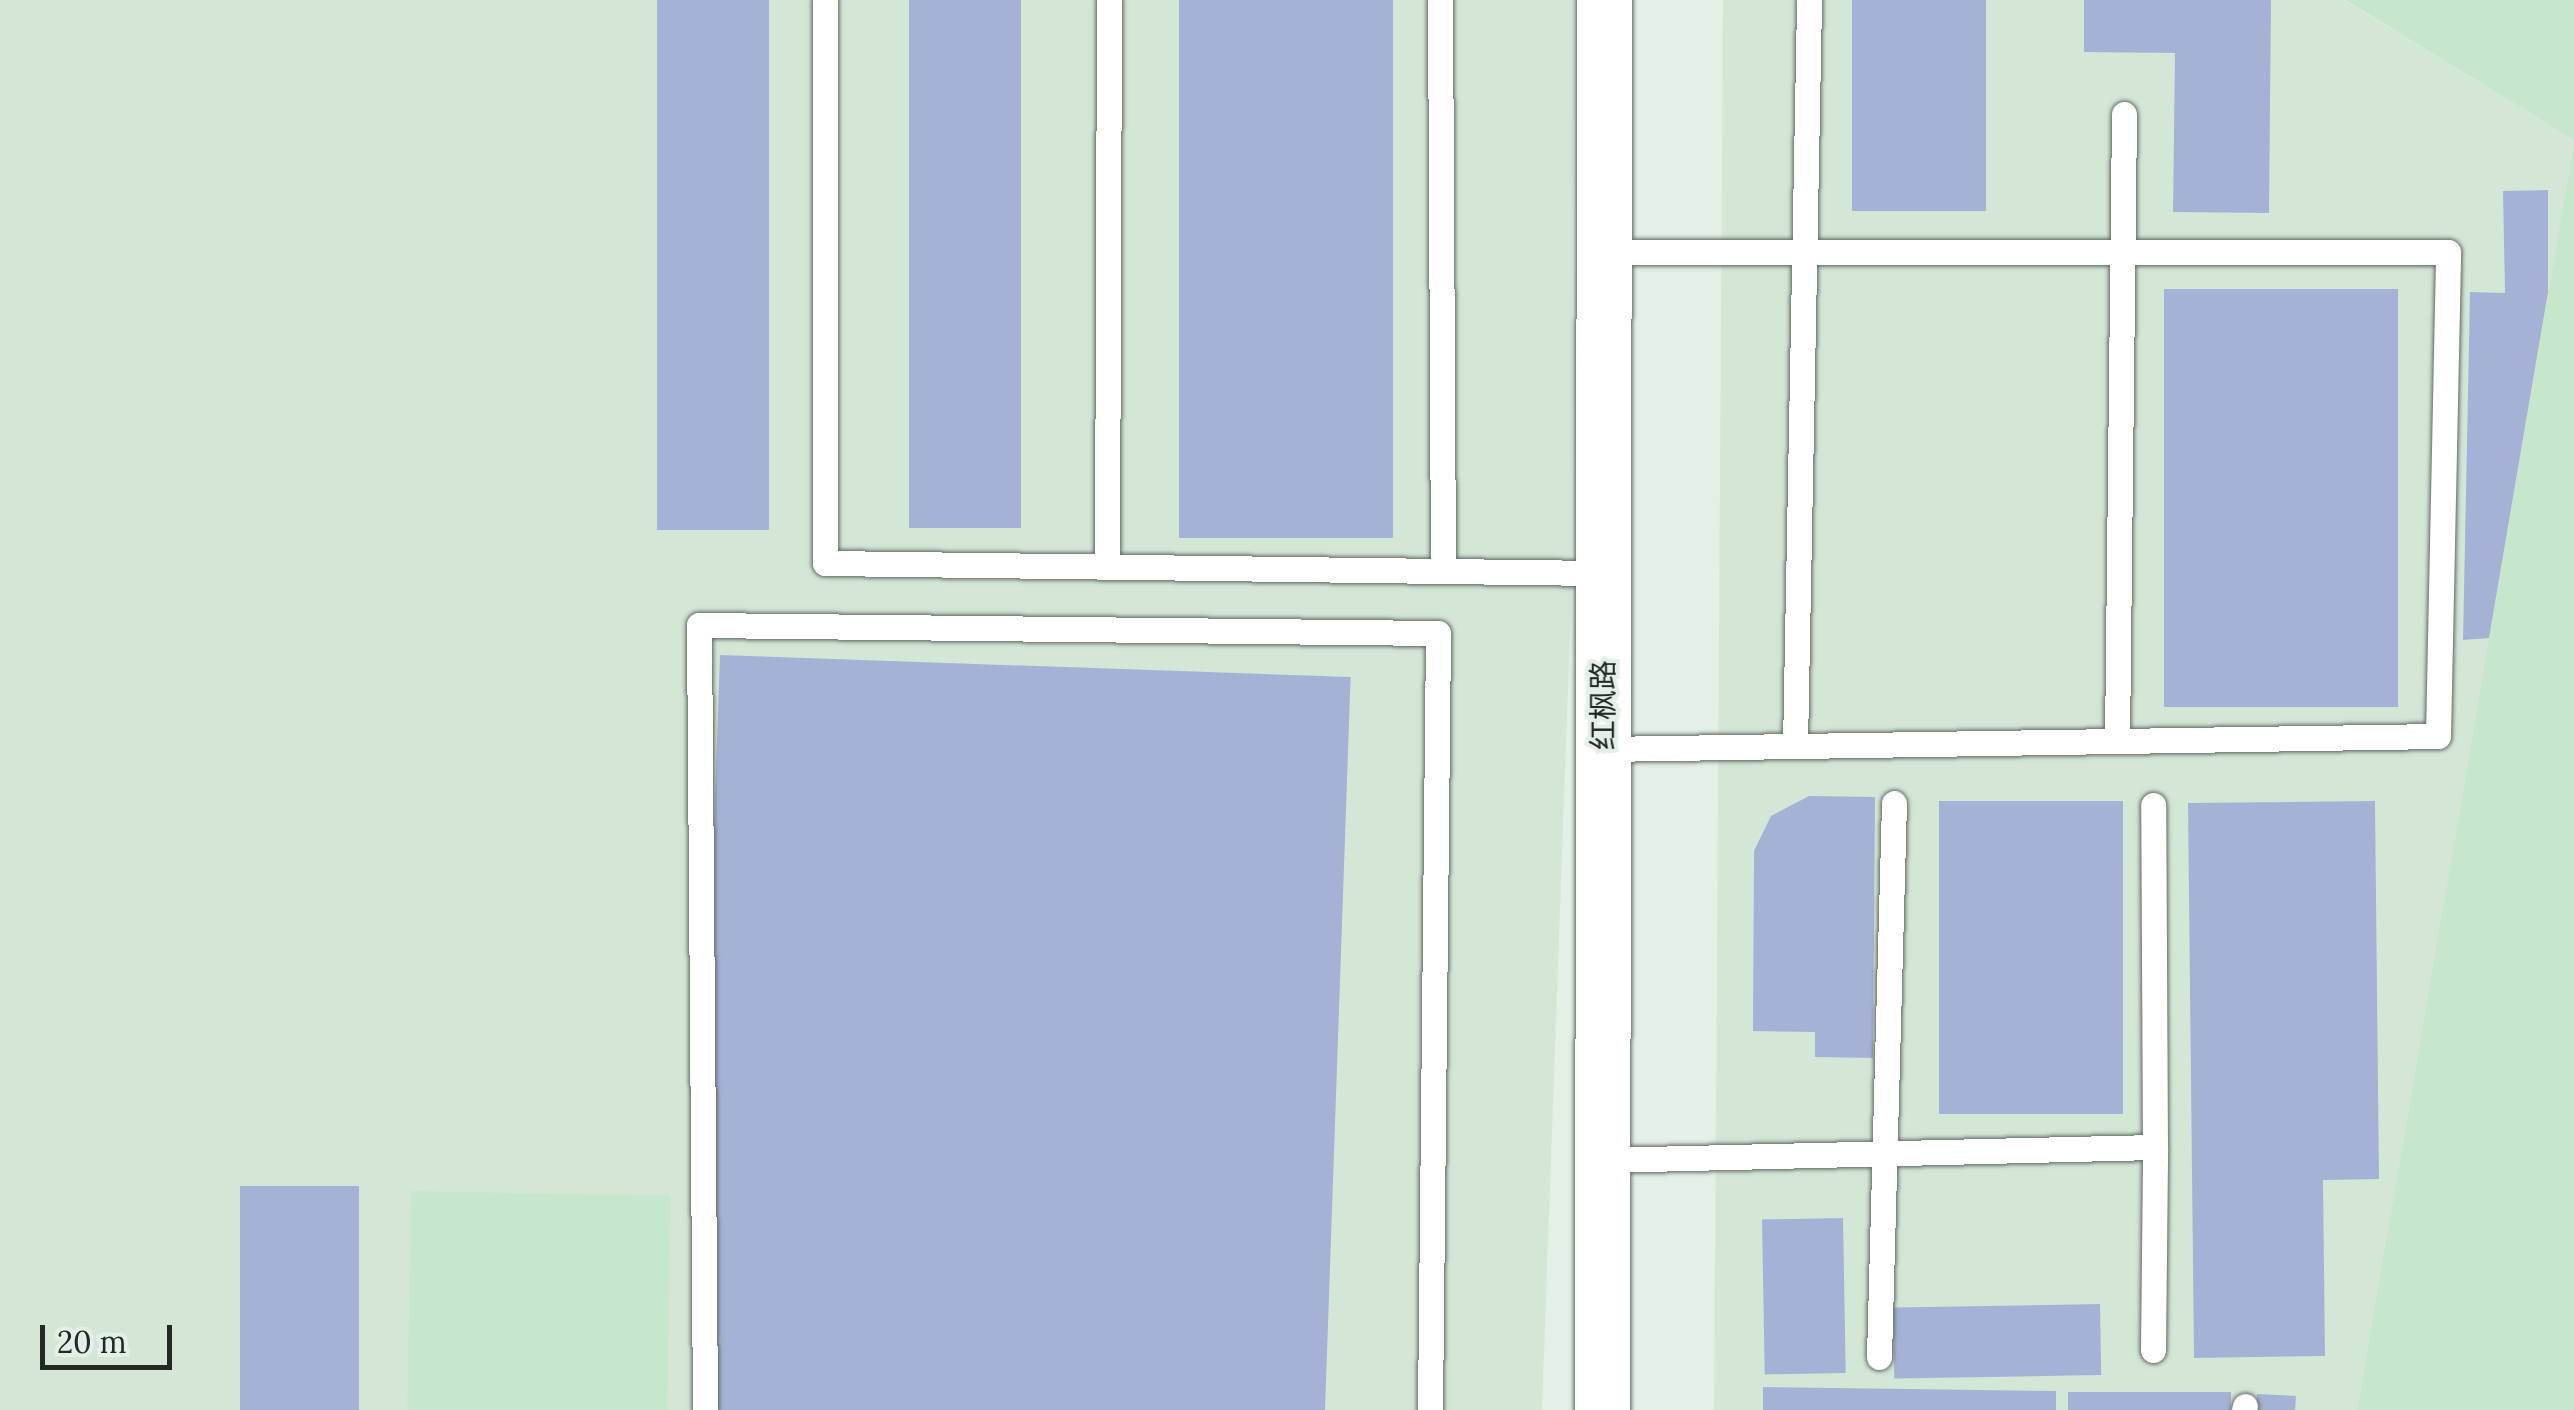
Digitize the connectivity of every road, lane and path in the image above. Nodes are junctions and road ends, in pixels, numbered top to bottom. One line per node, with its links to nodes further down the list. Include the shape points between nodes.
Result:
1 (825, 0): 10 (lane, via 825,563)
2 (1109, 0): 10 (lane)
3 (1440, 0): 11 (lane)
4 (1604, 0): 7 (street, 红枫路)
5 (1809, 0): 8 (lane)
6 (2124, 114): 9 (lane)
7 (1604, 252): 8 (lane); 12 (street, 红枫路)
8 (1805, 252): 9 (lane); 14 (lane)
9 (2123, 252): 13 (lane); 13 (lane, via 2448,252 2438,736)
10 (1107, 566): 11 (lane)
11 (1443, 571): 12 (lane)
12 (1603, 572): 15 (street, 红枫路)
13 (2117, 741): 14 (lane)
14 (1795, 746): 15 (lane)
15 (1603, 749): 20 (street, 红枫路)
16 (1894, 804): 19 (lane)
17 (2154, 805): 18 (lane)
18 (2155, 1147): 19 (lane); 21 (lane)
19 (1887, 1154): 20 (lane); 22 (lane)
20 (1603, 1160): 25 (street, 红枫路)
21 (2154, 1350)
22 (1879, 1357)
23 (706, 1410): 24 (lane, via 698,625 1438,633)
24 (1430, 1410)
25 (1602, 1410)

